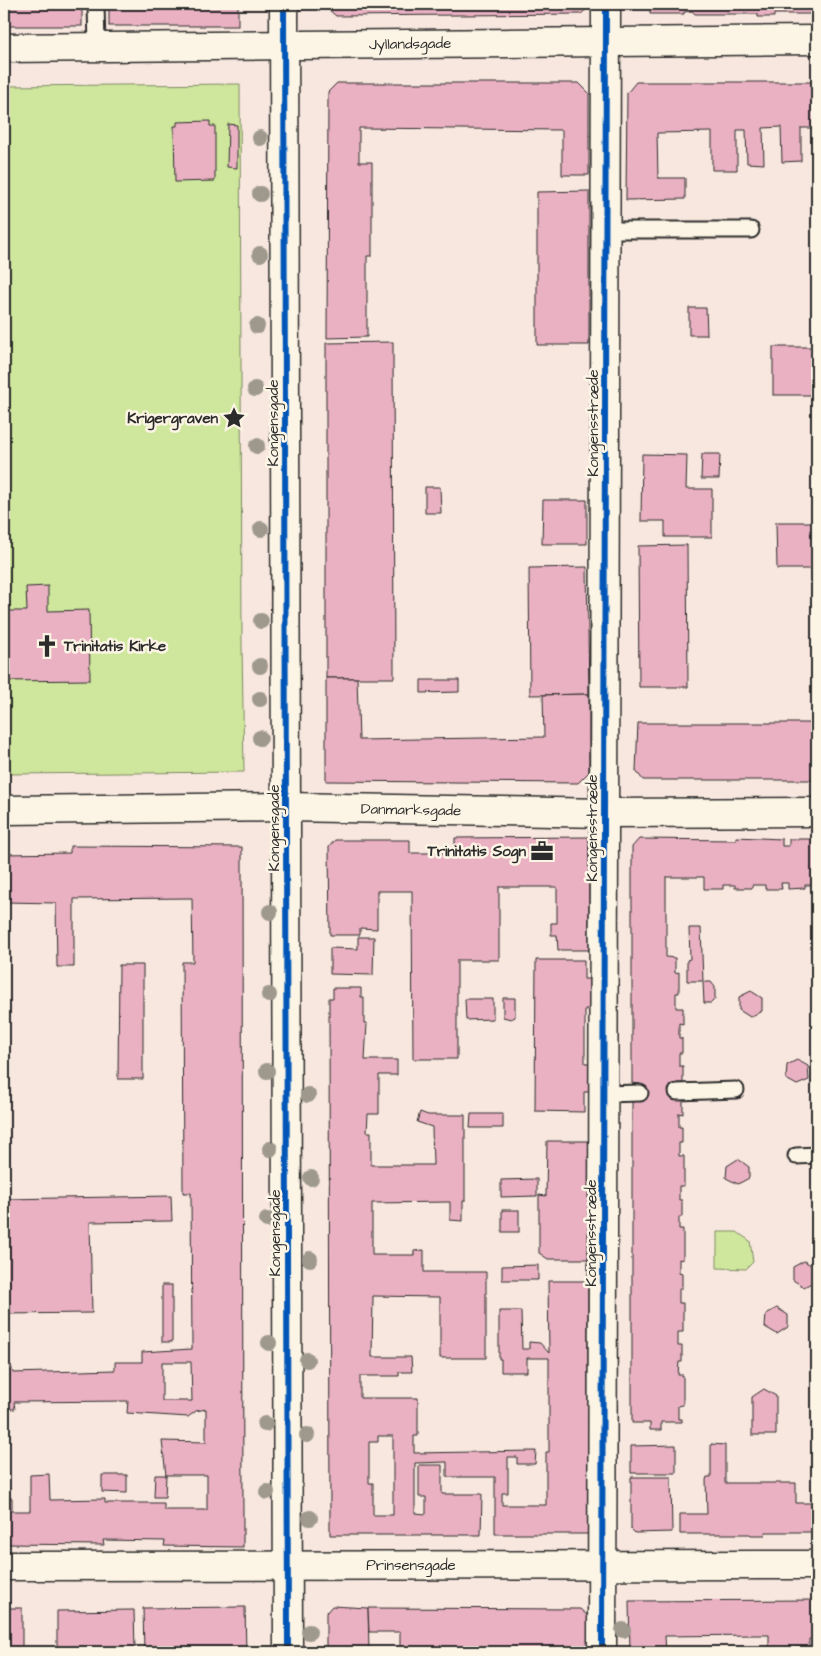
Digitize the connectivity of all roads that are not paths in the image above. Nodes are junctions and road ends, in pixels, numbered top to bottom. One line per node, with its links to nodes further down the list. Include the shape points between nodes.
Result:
1 (96, 4): 7 (lane)
2 (284, 4): 6 (street, Kongensgade)
3 (606, 4): 5 (street, Kongensstræde)
4 (817, 40): 5 (street, Jyllandsgade)
5 (606, 42): 6 (street, Jyllandsgade); 9 (street, Kongensstræde)
6 (284, 46): 7 (street, Jyllandsgade); 11 (street, Kongensgade)
7 (97, 47): 8 (street, Jyllandsgade)
8 (4, 48)
9 (606, 230): 10 (lane); 14 (street, Kongensstræde)
10 (751, 230)
11 (287, 808): 12 (street, Danmarksgade); 14 (street, Danmarksgade); 24 (street, Kongensgade)
12 (4, 810)
13 (817, 812): 14 (street, Danmarksgade)
14 (604, 813): 18 (street, Kongensstræde)
15 (736, 1090): 16 (lane)
16 (677, 1092)
17 (640, 1093): 18 (lane)
18 (604, 1094): 21 (street, Kongensstræde)
19 (817, 1155): 20 (lane)
20 (796, 1156)
21 (602, 1565): 22 (street, Prinsensgade); 24 (street, Prinsensgade); 26 (street, Kongensstræde)
22 (817, 1565)
23 (4, 1566): 24 (street, Prinsensgade)
24 (288, 1566): 25 (street, Kongensgade)
25 (288, 1652)
26 (602, 1652)

